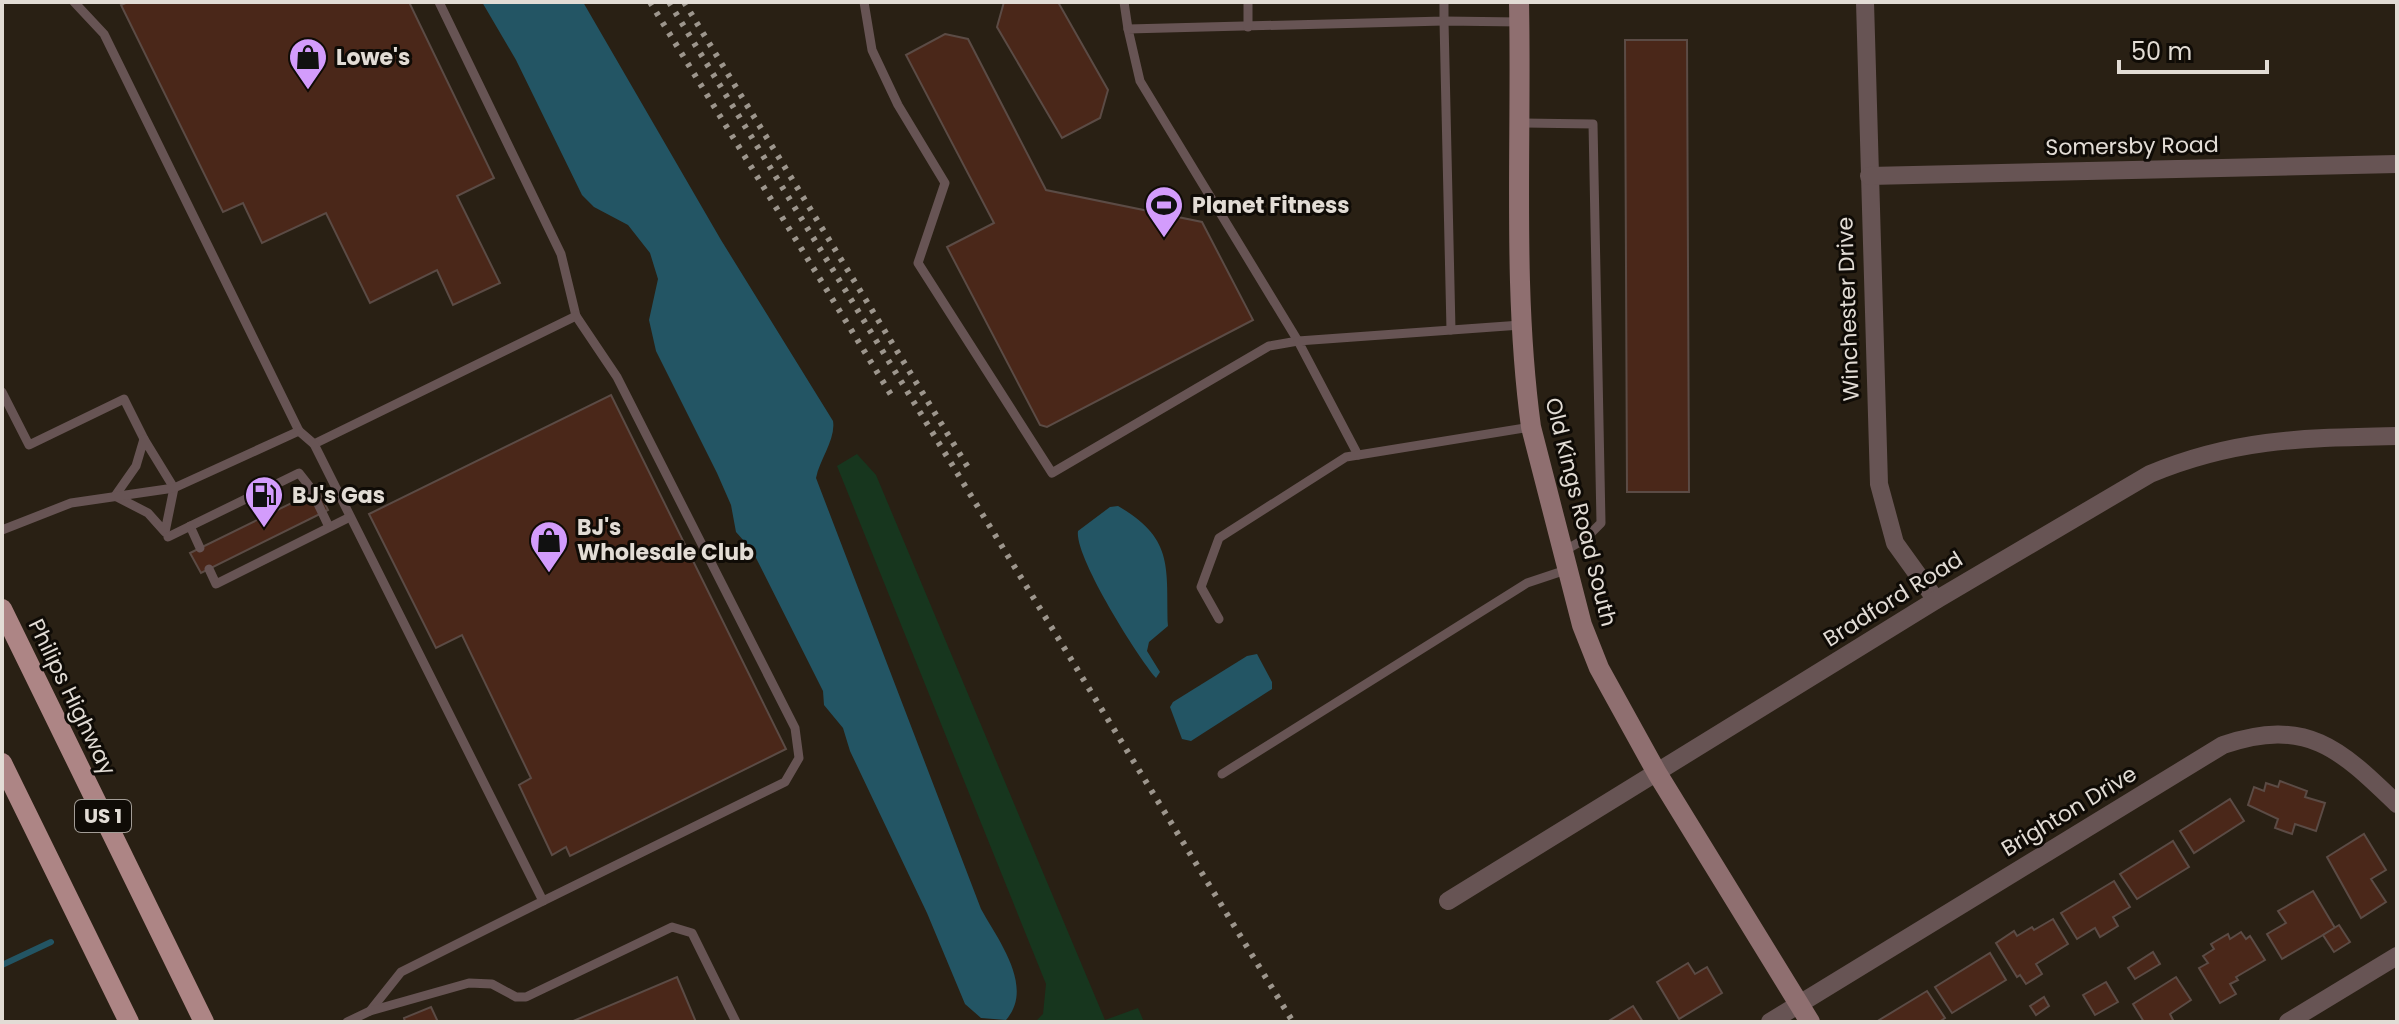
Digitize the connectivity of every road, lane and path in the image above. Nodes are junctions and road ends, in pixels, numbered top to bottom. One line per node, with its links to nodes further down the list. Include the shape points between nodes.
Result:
1 (74, 2): 21 (lane, via 104,34)
2 (439, 2): 15 (lane, via 561,254)
3 (864, 2): 18 (lane, via 872,50 945,183 918,263 1052,473 1269,346)
4 (1124, 2): 11 (lane)
5 (1248, 2): 10 (lane)
6 (1444, 2): 9 (lane)
7 (1865, 2): 14 (street, Winchester Drive)
8 (1519, 12): 9 (lane); 12 (street, Old Kings Road South)
9 (1444, 21): 10 (lane); 17 (lane)
10 (1248, 27): 11 (lane)
11 (1128, 29): 18 (lane, via 1140,81)
12 (1520, 123): 16 (street, Old Kings Road South); 34 (lane, via 1593,124 1601,523)
13 (2397, 164): 14 (street, Somersby Road)
14 (1869, 176): 36 (street, Winchester Drive, via 1879,484 1895,543)
15 (576, 316): 24 (lane); 43 (lane, via 617,377 788,714 799,758 785,782)
16 (1524, 325): 17 (lane); 20 (street, Old Kings Road South)
17 (1451, 330): 18 (lane)
18 (1298, 341): 25 (lane)
19 (2, 392): 23 (lane, via 29,445 124,399)
20 (1531, 427): 25 (lane); 34 (street, Old Kings Road South)
21 (299, 431): 24 (lane); 26 (lane)
22 (2397, 436): 36 (street, Bradford Road, via 2277,439 2183,460 2116,491)
23 (144, 439): 26 (lane); 27 (lane, via 136,466)
24 (314, 444): 28 (lane)
25 (1358, 455): 38 (lane, via 1346,457 1219,538 1201,587)
26 (174, 488): 27 (lane); 27 (lane, via 165,532 148,513)
27 (115, 496): 31 (lane, via 71,503)
28 (350, 517): 30 (lane); 43 (lane)
29 (190, 526): 30 (lane, via 299,473); 32 (lane); 33 (lane)
30 (329, 527): 35 (lane, via 216,584)
31 (2, 530)
32 (168, 537)
33 (200, 548)
34 (1564, 561): 40 (street, Old Kings Road South, via 1599,668); 41 (lane)
35 (209, 569)
36 (1936, 600): 40 (street, Bradford Road)
37 (2, 609): 49 (main road, Philips Highway / US 1)
38 (1219, 619)
39 (4, 773): 48 (main road)
40 (1657, 773): 44 (street, Bradford Road); 47 (street, Old Kings Road South)
41 (1222, 774)
42 (2397, 804): 47 (street, Brighton Drive, via 2348,756 2326,745 2276,734 2235,741)
43 (543, 901): 46 (lane, via 401,972)
44 (1448, 901)
45 (2397, 956): 53 (street)
46 (370, 1011): 50 (lane); 51 (lane, via 469,983 492,984 526,997 680,927 692,933)
47 (1804, 1013): 52 (street, Brighton Drive)
48 (129, 1022)
49 (204, 1022)
50 (347, 1022)
51 (736, 1022)
52 (1770, 1022)
53 (2288, 1022)

